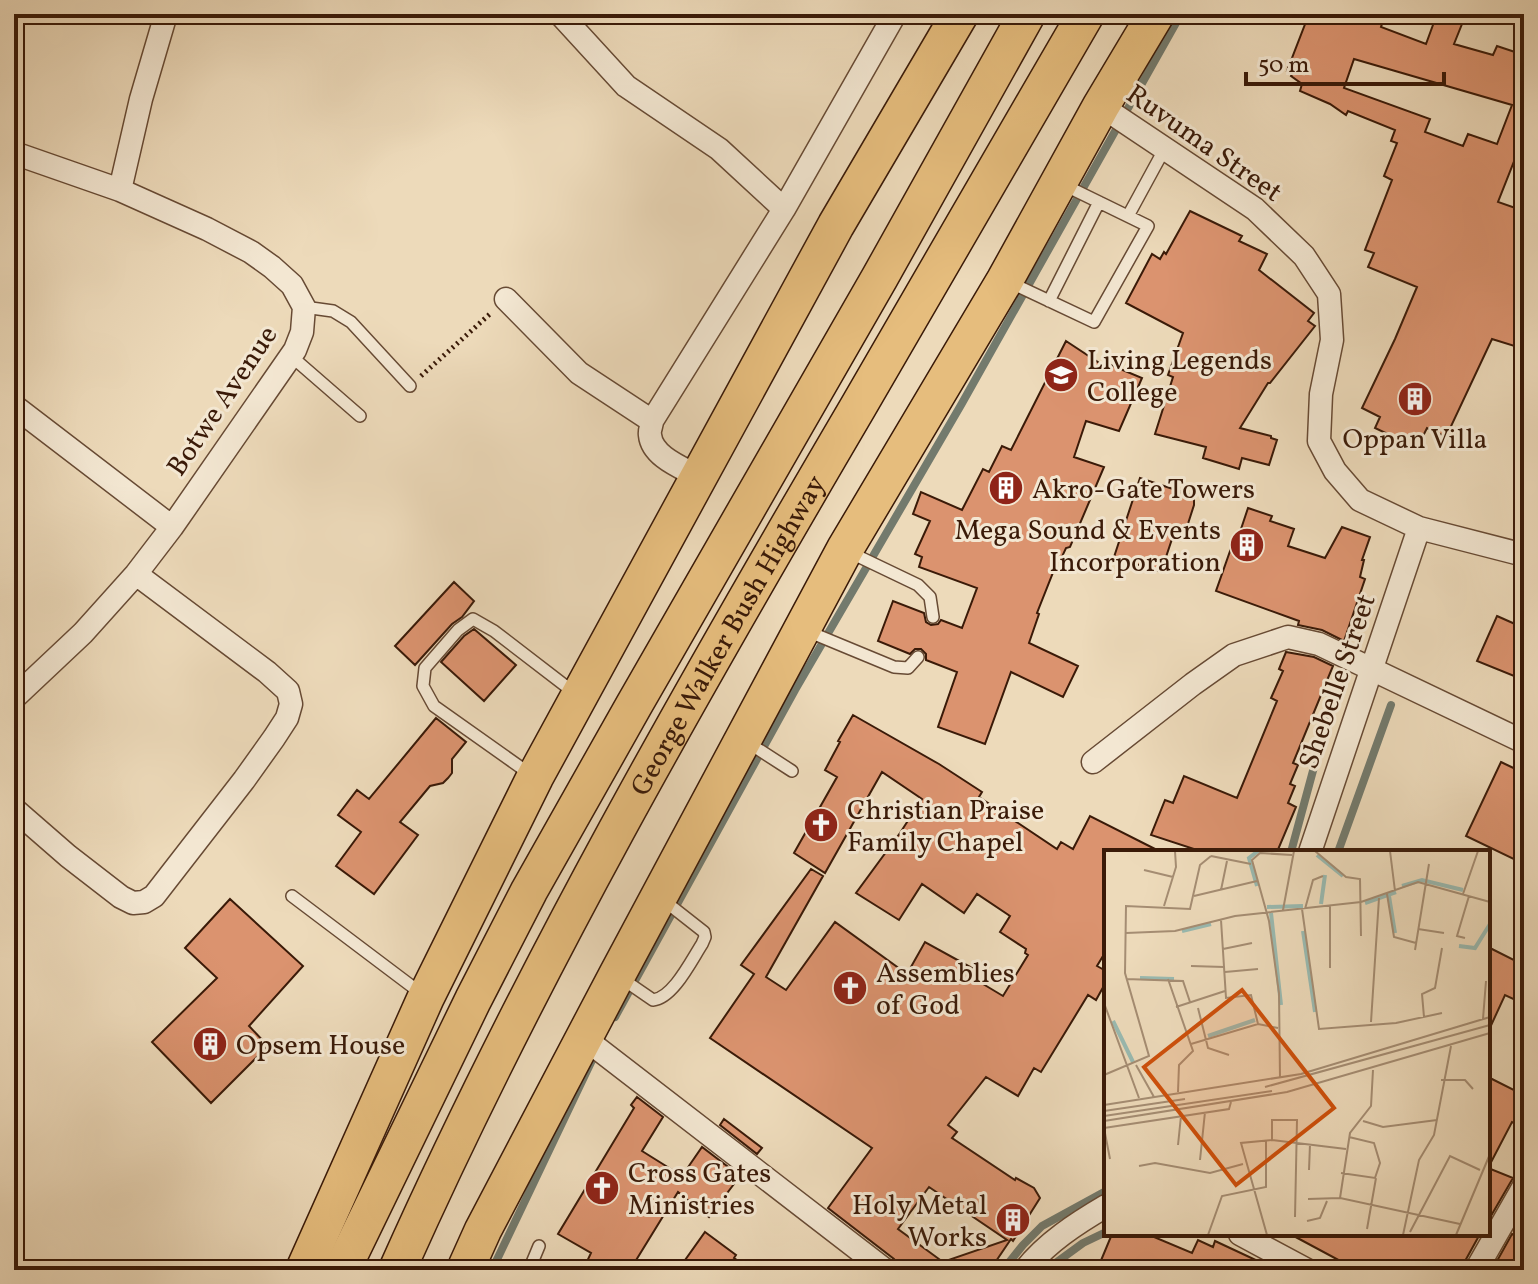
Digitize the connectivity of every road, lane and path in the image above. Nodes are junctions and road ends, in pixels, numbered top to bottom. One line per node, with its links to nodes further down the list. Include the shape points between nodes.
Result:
1 (166, 14): 12 (street)
2 (560, 14): 14 (street, via 626,86 719,149)
3 (895, 14): 14 (street)
4 (960, 14): 25 (highway, via 836,225)
5 (1027, 14): 54 (highway, George Walker Bush Highway, via 529,891)
6 (1086, 14): 55 (highway, George Walker Bush Highway, via 656,758 485,1083)
7 (1156, 14): 8 (highway)
8 (1101, 106): 9 (street, Ruvuma Street); 11 (highway)
9 (1165, 148): 15 (lane); 27 (street, Ruvuma Street, via 1255,209 1304,256 1329,294 1332,340 1321,394 1319,441 1360,500)
10 (14, 153): 12 (street, Botwe Avenue)
11 (1059, 183): 13 (lane); 16 (highway)
12 (120, 190): 19 (street, Botwe Avenue, via 251,252 292,285)
13 (1099, 202): 15 (lane); 18 (lane)
14 (784, 209): 24 (street)
15 (1128, 216): 18 (lane, via 1148,226 1094,322)
16 (1005, 280): 18 (lane); 28 (highway)
17 (506, 299): 21 (path); 24 (street, via 579,373)
18 (1049, 301)
19 (304, 307): 20 (street, Botwe Avenue, via 302,332); 21 (lane, via 333,311 351,322)
20 (291, 356): 23 (lane); 26 (street, Botwe Avenue)
21 (410, 386)
22 (14, 406): 26 (street)
23 (360, 416)
24 (652, 421): 25 (street, via 650,435 656,448)
25 (699, 477): 35 (highway)
26 (172, 527): 30 (street, Botwe Avenue)
27 (1419, 528): 29 (street, Ruvuma Street); 34 (street, Shebelle Street)
28 (845, 549): 31 (lane, via 918,585 930,597); 32 (highway)
29 (1524, 555)
30 (136, 574): 36 (street, Botwe Avenue); 42 (street, via 288,691 287,718 154,896 144,902 121,897)
31 (933, 617)
32 (802, 629): 33 (lane, via 894,667 908,668); 37 (highway)
33 (918, 657)
34 (1371, 669): 38 (street); 39 (street, via 1319,644 1288,637 1234,655); 43 (street, Shebelle Street)
35 (579, 697): 41 (highway); 41 (lane, via 473,619 425,668 423,686 434,706)
36 (14, 698)
37 (743, 739): 40 (lane); 45 (highway)
38 (1524, 742)
39 (1093, 762)
40 (792, 771)
41 (535, 777): 47 (highway)
42 (14, 809)
43 (1311, 850)
44 (292, 896): 47 (lane)
45 (659, 896): 46 (highway); 46 (lane, via 704,932 702,944 662,999 653,1000)
46 (617, 975): 48 (highway)
47 (426, 997): 53 (highway)
48 (584, 1038): 56 (highway); 58 (street)
49 (1524, 1186): 61 (street)
50 (1104, 1207): 59 (street, via 1055,1241)
51 (1244, 1236): 60 (street)
52 (539, 1246): 57 (lane)
53 (304, 1270)
54 (342, 1270)
55 (397, 1270)
56 (465, 1270)
57 (529, 1270)
58 (885, 1270)
59 (1025, 1270)
60 (1307, 1270)
61 (1476, 1270)

